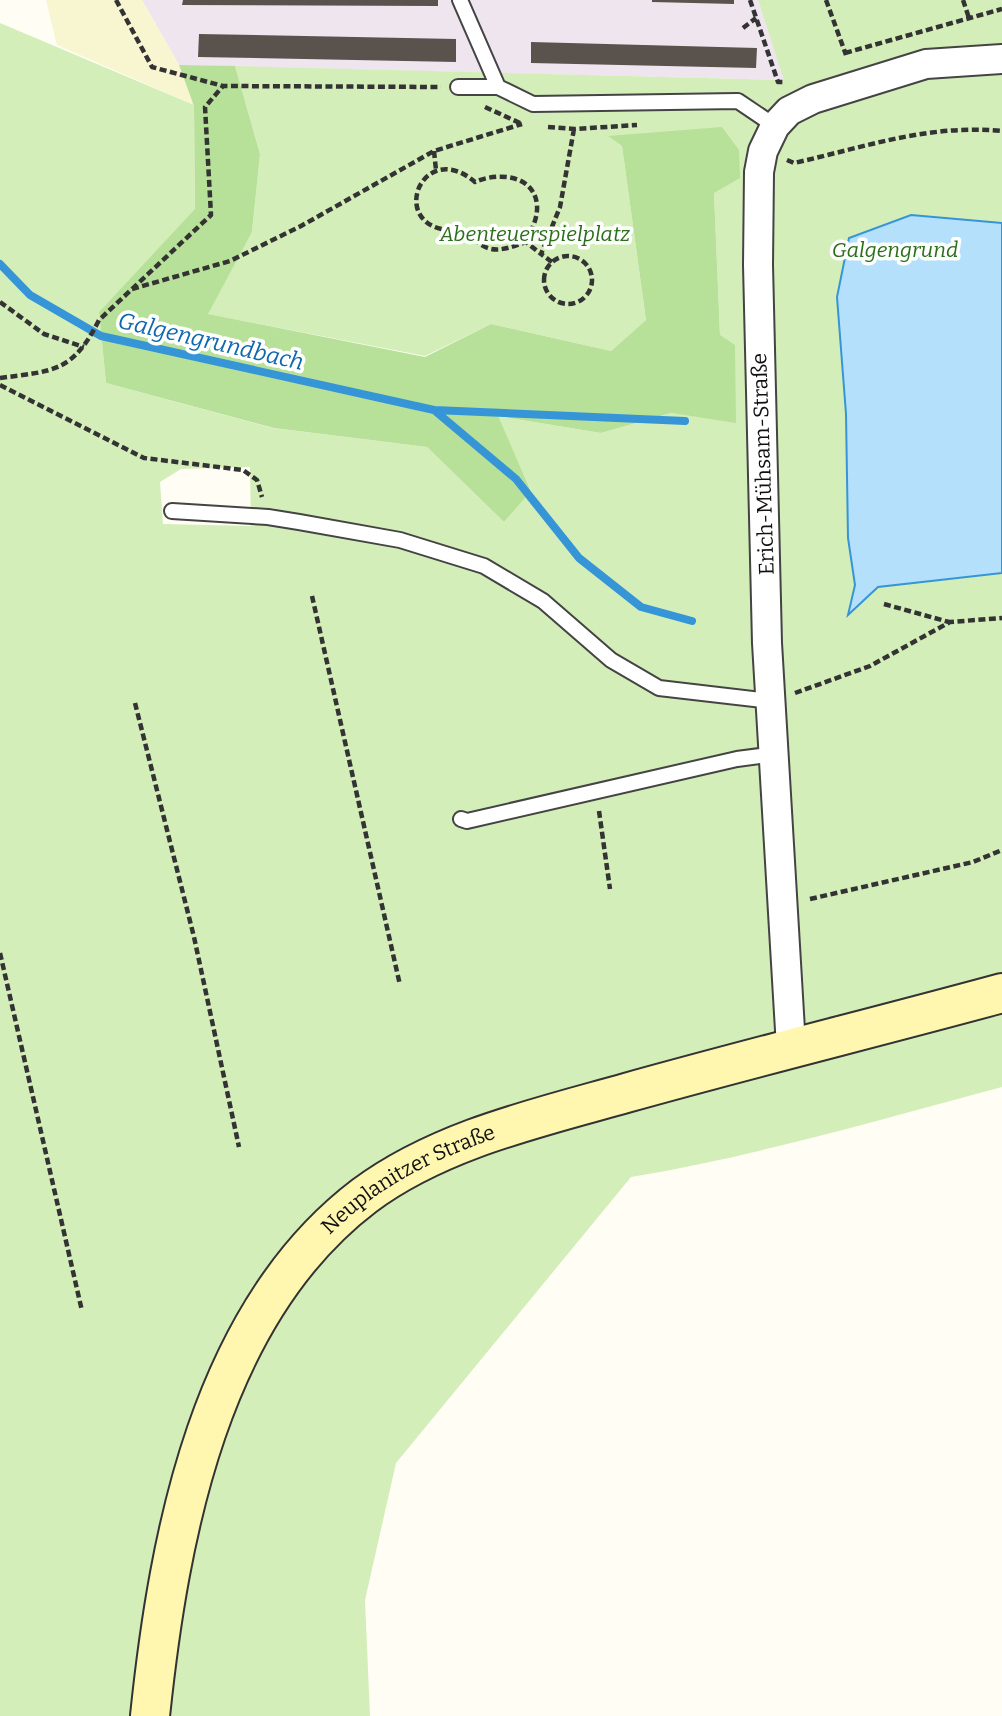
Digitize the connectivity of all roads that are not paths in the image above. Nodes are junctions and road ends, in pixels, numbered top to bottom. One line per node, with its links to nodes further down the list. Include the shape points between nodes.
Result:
1 (460, 0): 4 (lane)
2 (1002, 59): 5 (street, via 926,64 813,99 789,111)
3 (458, 87): 4 (lane)
4 (498, 87): 5 (lane, via 533,104 738,101)
5 (769, 138): 7 (street, Erich-Mühsam-Straße, via 759,172 758,306)
6 (172, 511): 7 (lane, via 268,517 400,540 484,566 543,601 611,660 659,688)
7 (771, 701): 8 (street, Erich-Mühsam-Straße)
8 (775, 754): 9 (lane); 11 (street, Erich-Mühsam-Straße)
9 (461, 819)
10 (1002, 993): 11 (main road, Neuplanitzer Straße)
11 (791, 1047): 12 (main road, Neuplanitzer Straße, via 466,1143 413,1165 364,1196 327,1229 260,1313 212,1412 173,1572)
12 (150, 1716)

